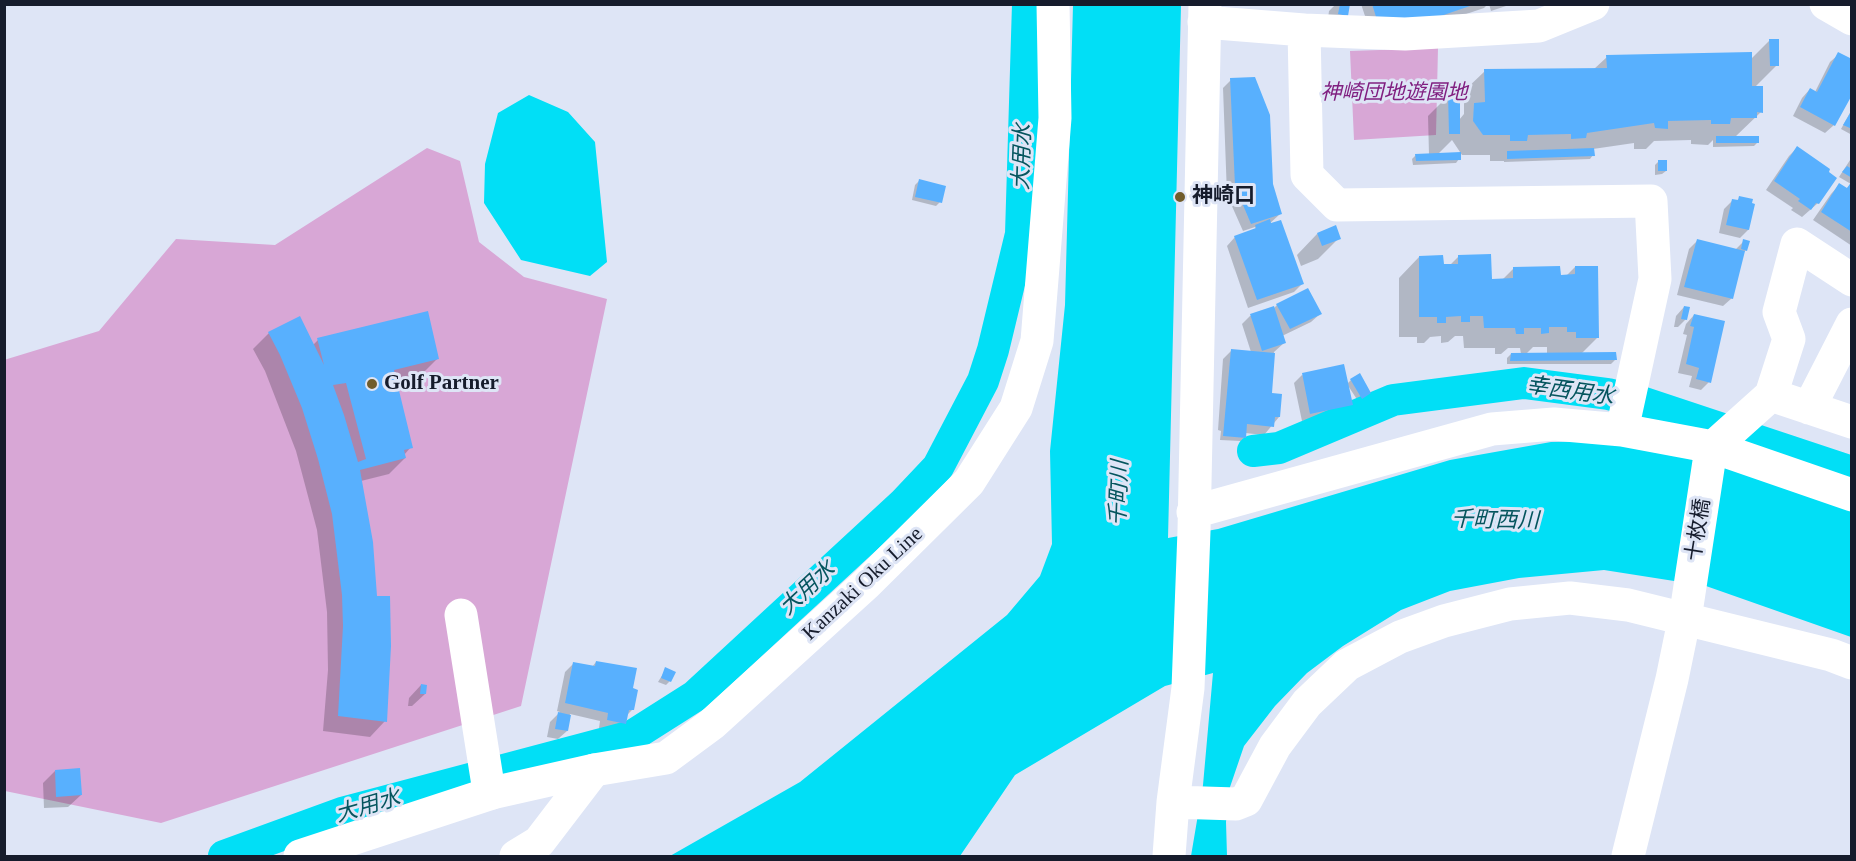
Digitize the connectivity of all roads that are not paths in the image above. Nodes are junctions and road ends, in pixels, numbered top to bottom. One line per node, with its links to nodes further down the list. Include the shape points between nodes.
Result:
1 (1053, 4): 19 (street, Kanzaki Oku Line, via 1055,118 1037,341 1016,408 969,482 866,584 712,724 666,758)
2 (1593, 4): 6 (street, via 1539,26 1405,34)
3 (1826, 4): 5 (street)
4 (1204, 13): 6 (street); 15 (street)
5 (1851, 19)
6 (1304, 30): 11 (street, via 1307,175 1337,205 1651,201 1655,279)
7 (1851, 279): 9 (street, via 1797,244 1779,312 1789,339)
8 (1851, 324): 10 (street)
9 (1771, 395): 10 (street); 13 (street)
10 (1809, 408): 12 (street)
11 (1626, 409): 13 (street); 15 (street, via 1554,424 1492,429)
12 (1851, 422)
13 (1721, 441): 14 (street); 16 (street, 十枚橋)
14 (1851, 495)
15 (1193, 522): 21 (street)
16 (1686, 613): 18 (street); 21 (street, via 1570,598 1510,604 1400,637 1347,665 1307,703 1275,746 1246,800 1236,804); 25 (street, 十枚橋)
17 (461, 615): 20 (street)
18 (1851, 663)
19 (594, 770): 20 (street, Kanzaki Oku Line); 24 (street, via 539,842)
20 (488, 780): 23 (street, Kanzaki Oku Line)
21 (1182, 803): 22 (street)
22 (1164, 852)
23 (300, 856)
24 (516, 856)
25 (1628, 856)

